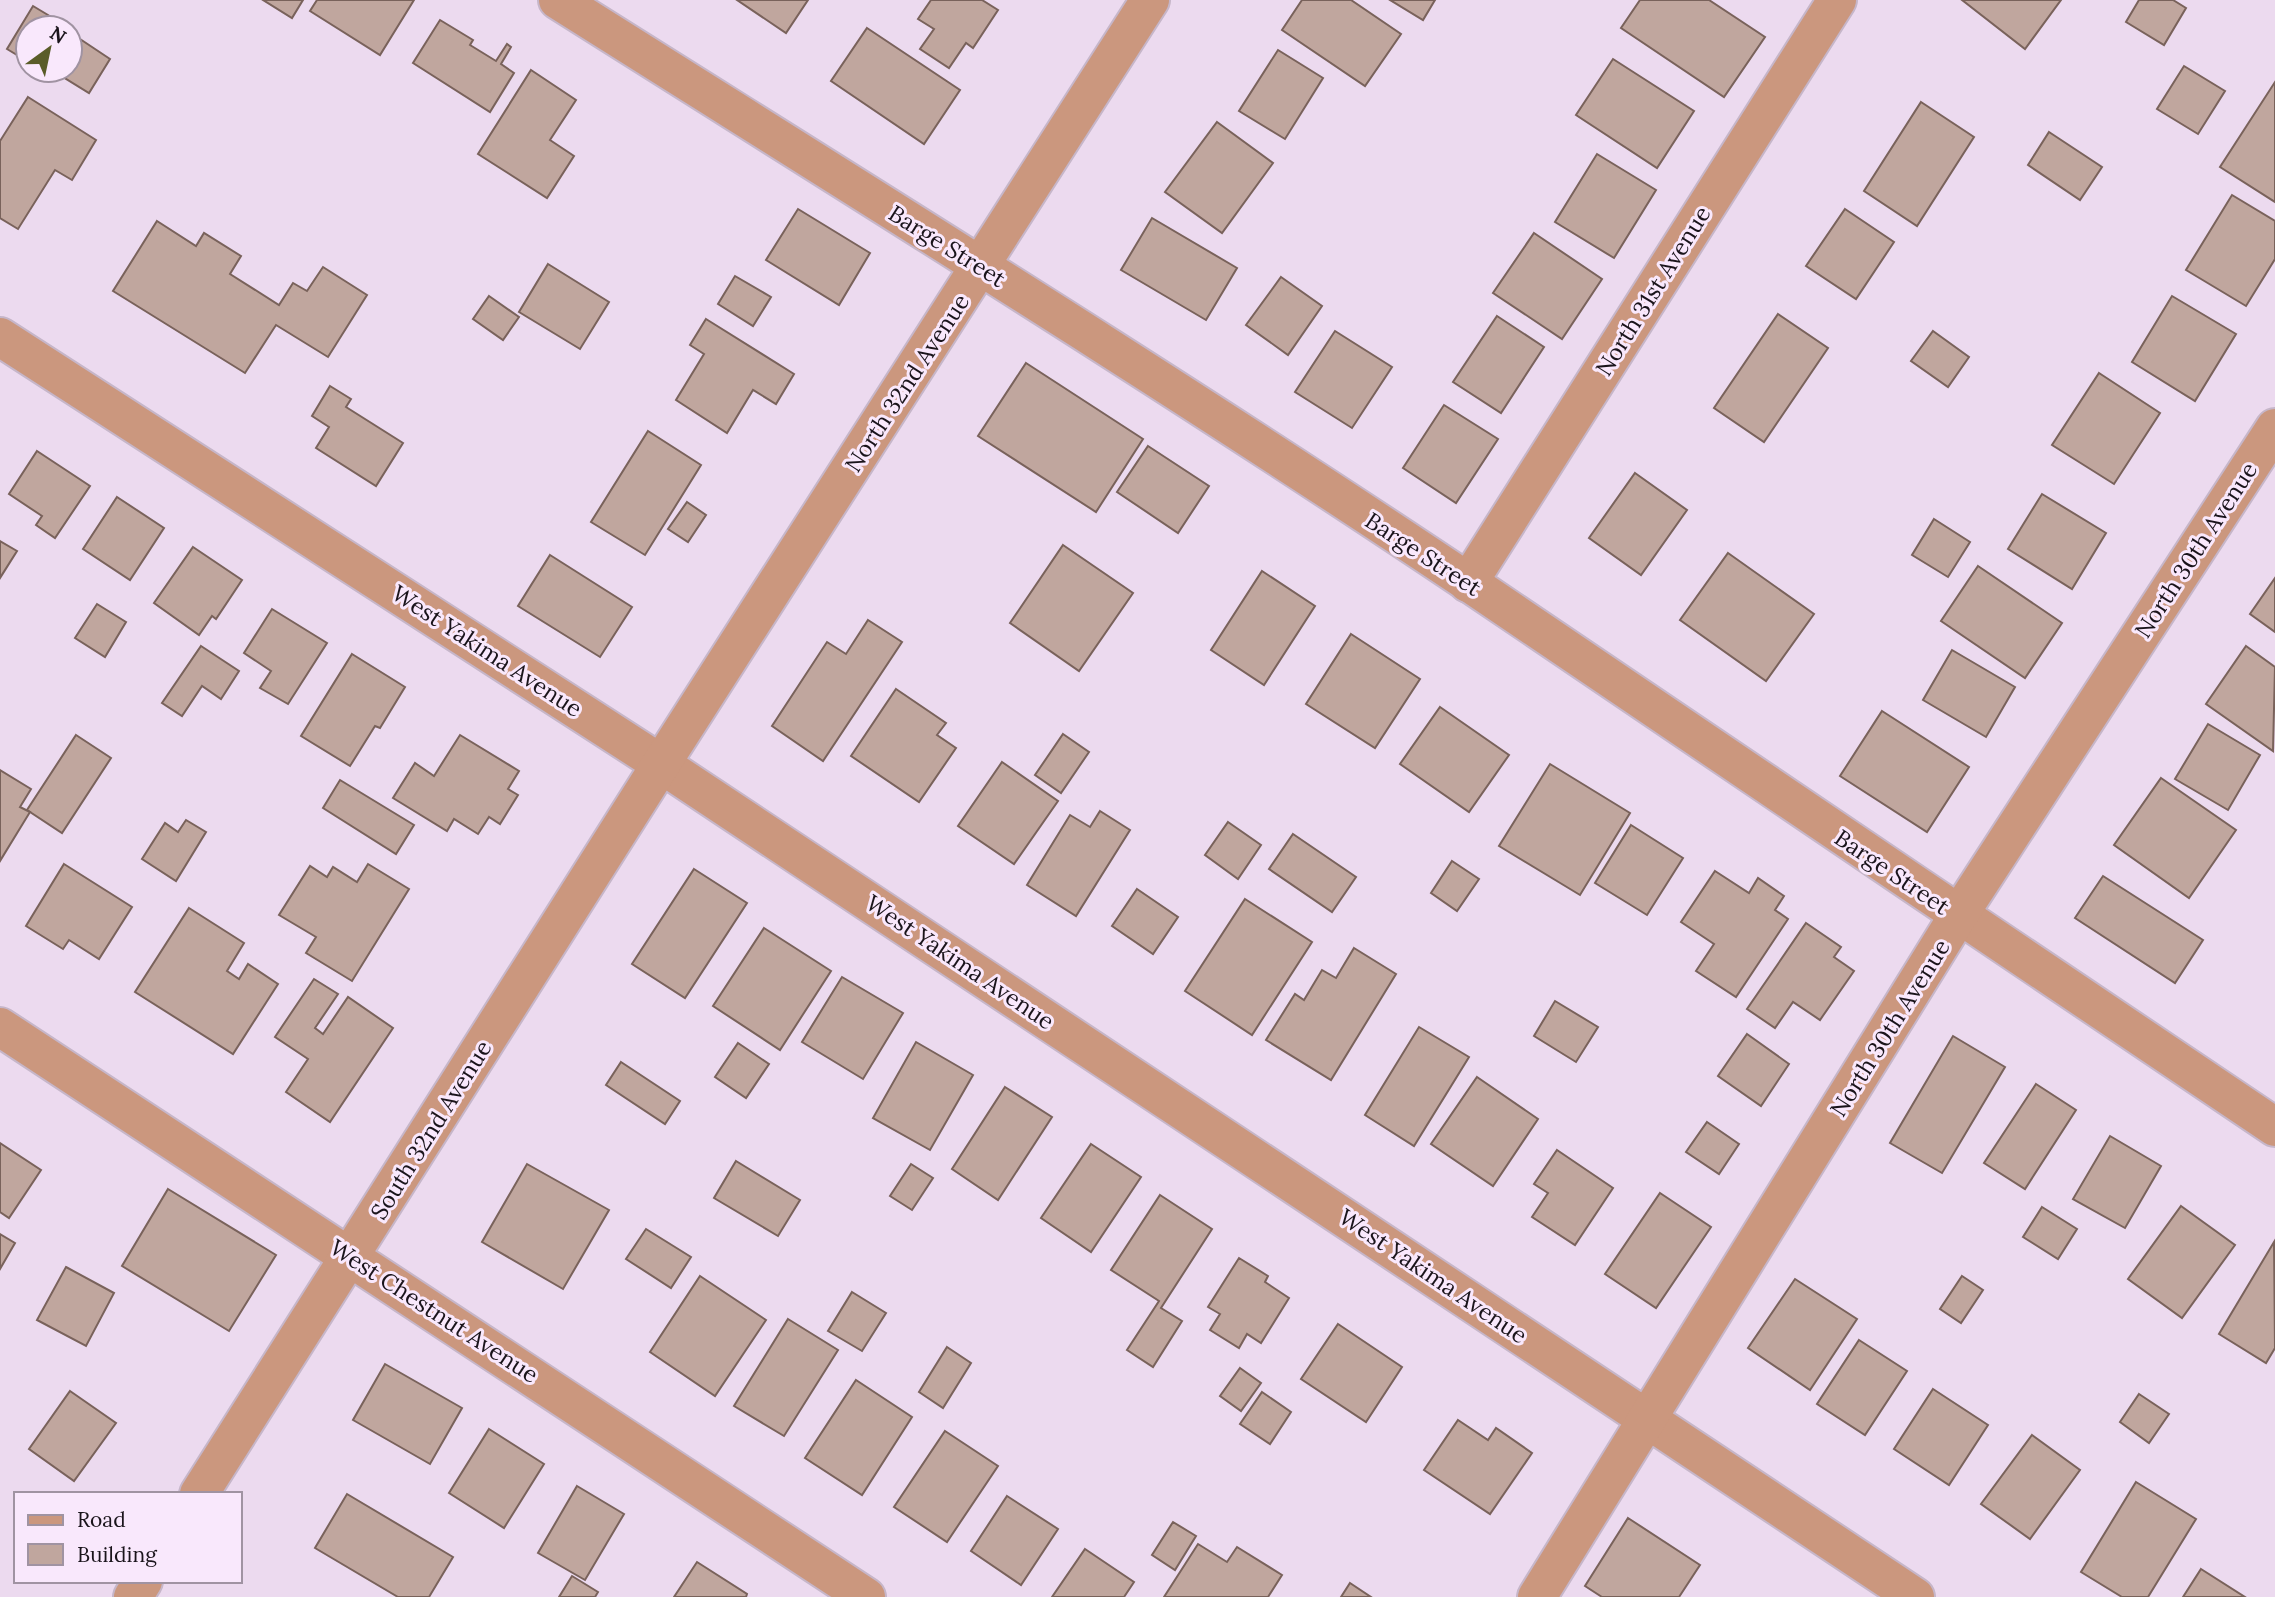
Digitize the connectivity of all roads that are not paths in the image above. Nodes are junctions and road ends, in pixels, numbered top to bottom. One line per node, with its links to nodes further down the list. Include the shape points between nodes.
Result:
1 (558, 0): 4 (street, Barge Street)
2 (1150, 0): 4 (street, North 32nd Avenue)
3 (1837, 0): 7 (street, North 31st Avenue)
4 (982, 267): 7 (street, Barge Street); 8 (street, North 32nd Avenue)
5 (0, 337): 8 (street, West Yakima Avenue)
6 (2275, 428): 9 (street, North 30th Avenue)
7 (1468, 583): 9 (street, Barge Street)
8 (661, 764): 12 (street, South 32nd Avenue); 13 (street, West Yakima Avenue)
9 (1958, 916): 11 (street, Barge Street); 13 (street, North 30th Avenue)
10 (0, 1027): 12 (street, West Chestnut Avenue)
11 (2275, 1127)
12 (352, 1256): 14 (street, South 32nd Avenue); 15 (street, West Chestnut Avenue)
13 (1649, 1420): 16 (street, North 30th Avenue); 17 (street, West Yakima Avenue)
14 (200, 1492)
15 (850, 1592)
16 (1537, 1597)
17 (1915, 1597)

